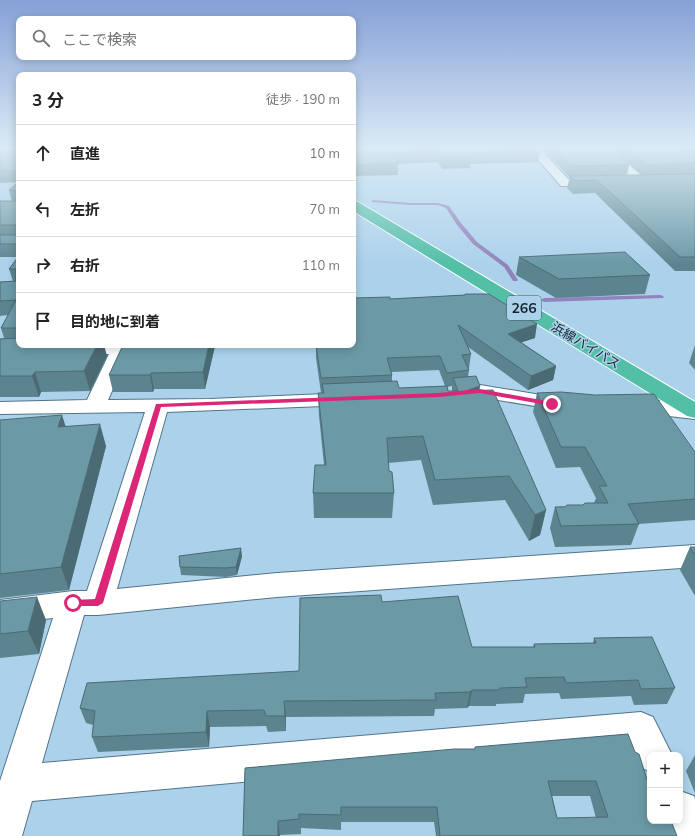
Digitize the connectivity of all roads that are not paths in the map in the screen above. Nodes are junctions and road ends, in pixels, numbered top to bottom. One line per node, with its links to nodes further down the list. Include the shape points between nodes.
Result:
1 (356, 207): 10 (highway, 浜線バイパス / 266)
2 (60, 350): 6 (street, via 121,348)
3 (446, 394): 7 (street, via 480,391)
4 (368, 398): 5 (street)
5 (158, 405): 6 (street); 12 (street)
6 (95, 406): 9 (street)
7 (582, 407)
8 (613, 407): 10 (street, via 652,406)
9 (0, 408)
10 (695, 411)
11 (695, 556): 12 (street, via 277,585)
12 (86, 603): 13 (street); 15 (street)
13 (0, 612)
14 (652, 752): 15 (street, via 641,729)
15 (18, 784): 17 (street)
16 (683, 816): 18 (street)
17 (2, 836)
18 (692, 836)

